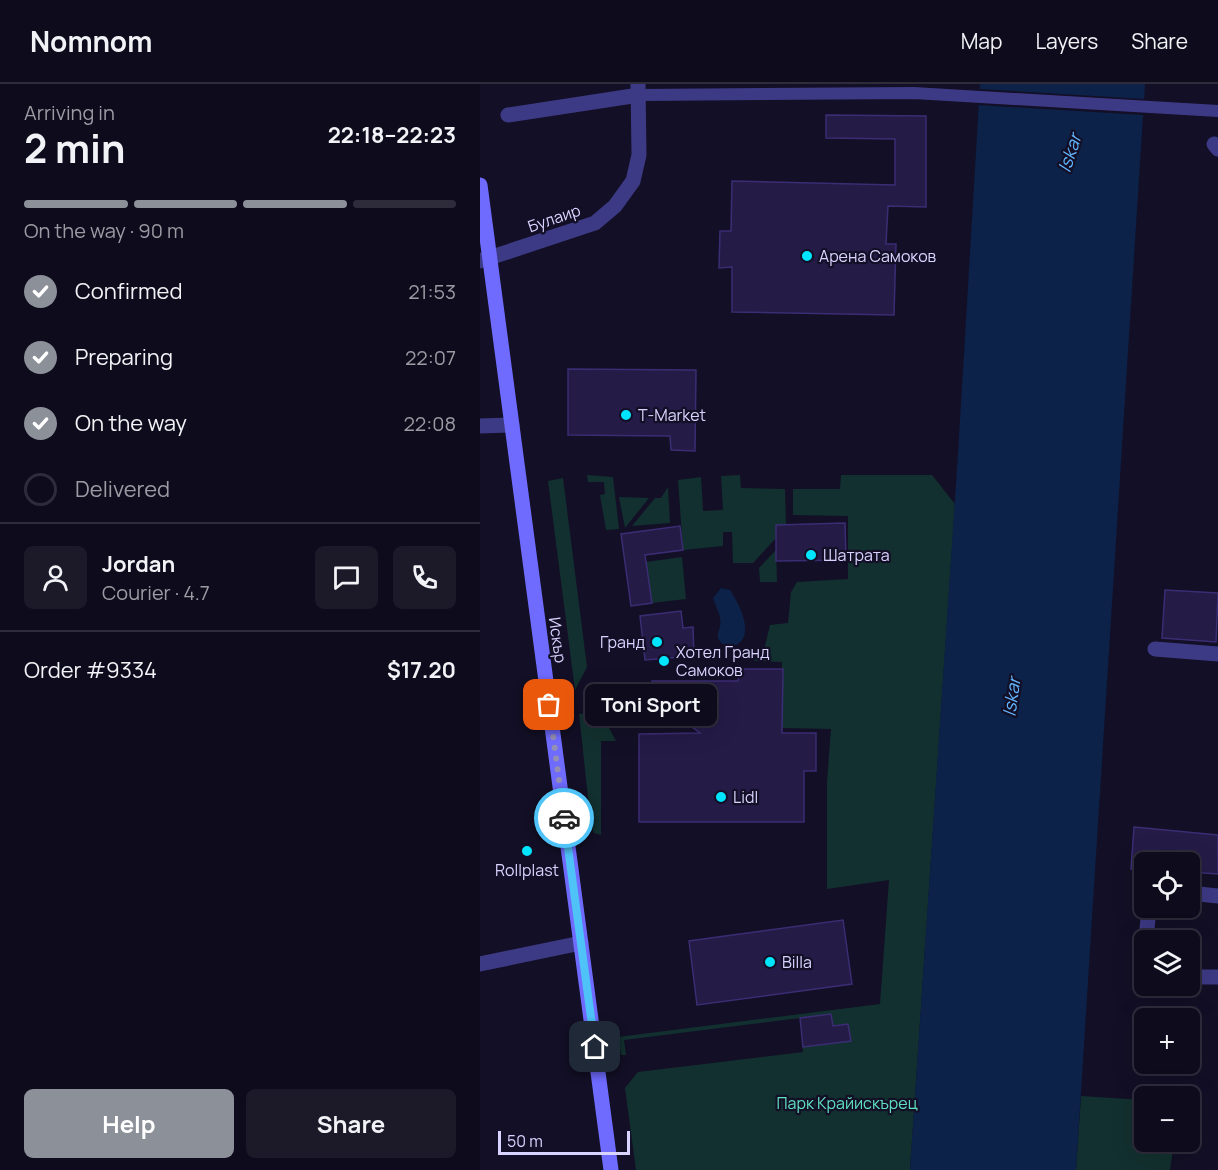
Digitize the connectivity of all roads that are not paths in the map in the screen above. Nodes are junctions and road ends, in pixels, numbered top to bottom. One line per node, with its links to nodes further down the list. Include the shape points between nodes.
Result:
1 (638, 90): 2 (street, via 979,96); 3 (street); 5 (street, Булаир, via 639,155 633,181 615,206 595,223)
2 (1218, 111)
3 (508, 115)
4 (480, 185): 5 (main road, Искър)
5 (485, 260): 6 (main road, Искър)
6 (512, 425): 7 (street); 12 (main road, Искър)
7 (480, 426)
8 (1155, 649): 9 (street)
9 (1218, 654)
10 (1200, 894): 11 (street)
11 (1218, 896)
12 (581, 943): 13 (street); 16 (main road, Искър)
13 (480, 964)
14 (1200, 976): 15 (street)
15 (1218, 977)
16 (611, 1170)

